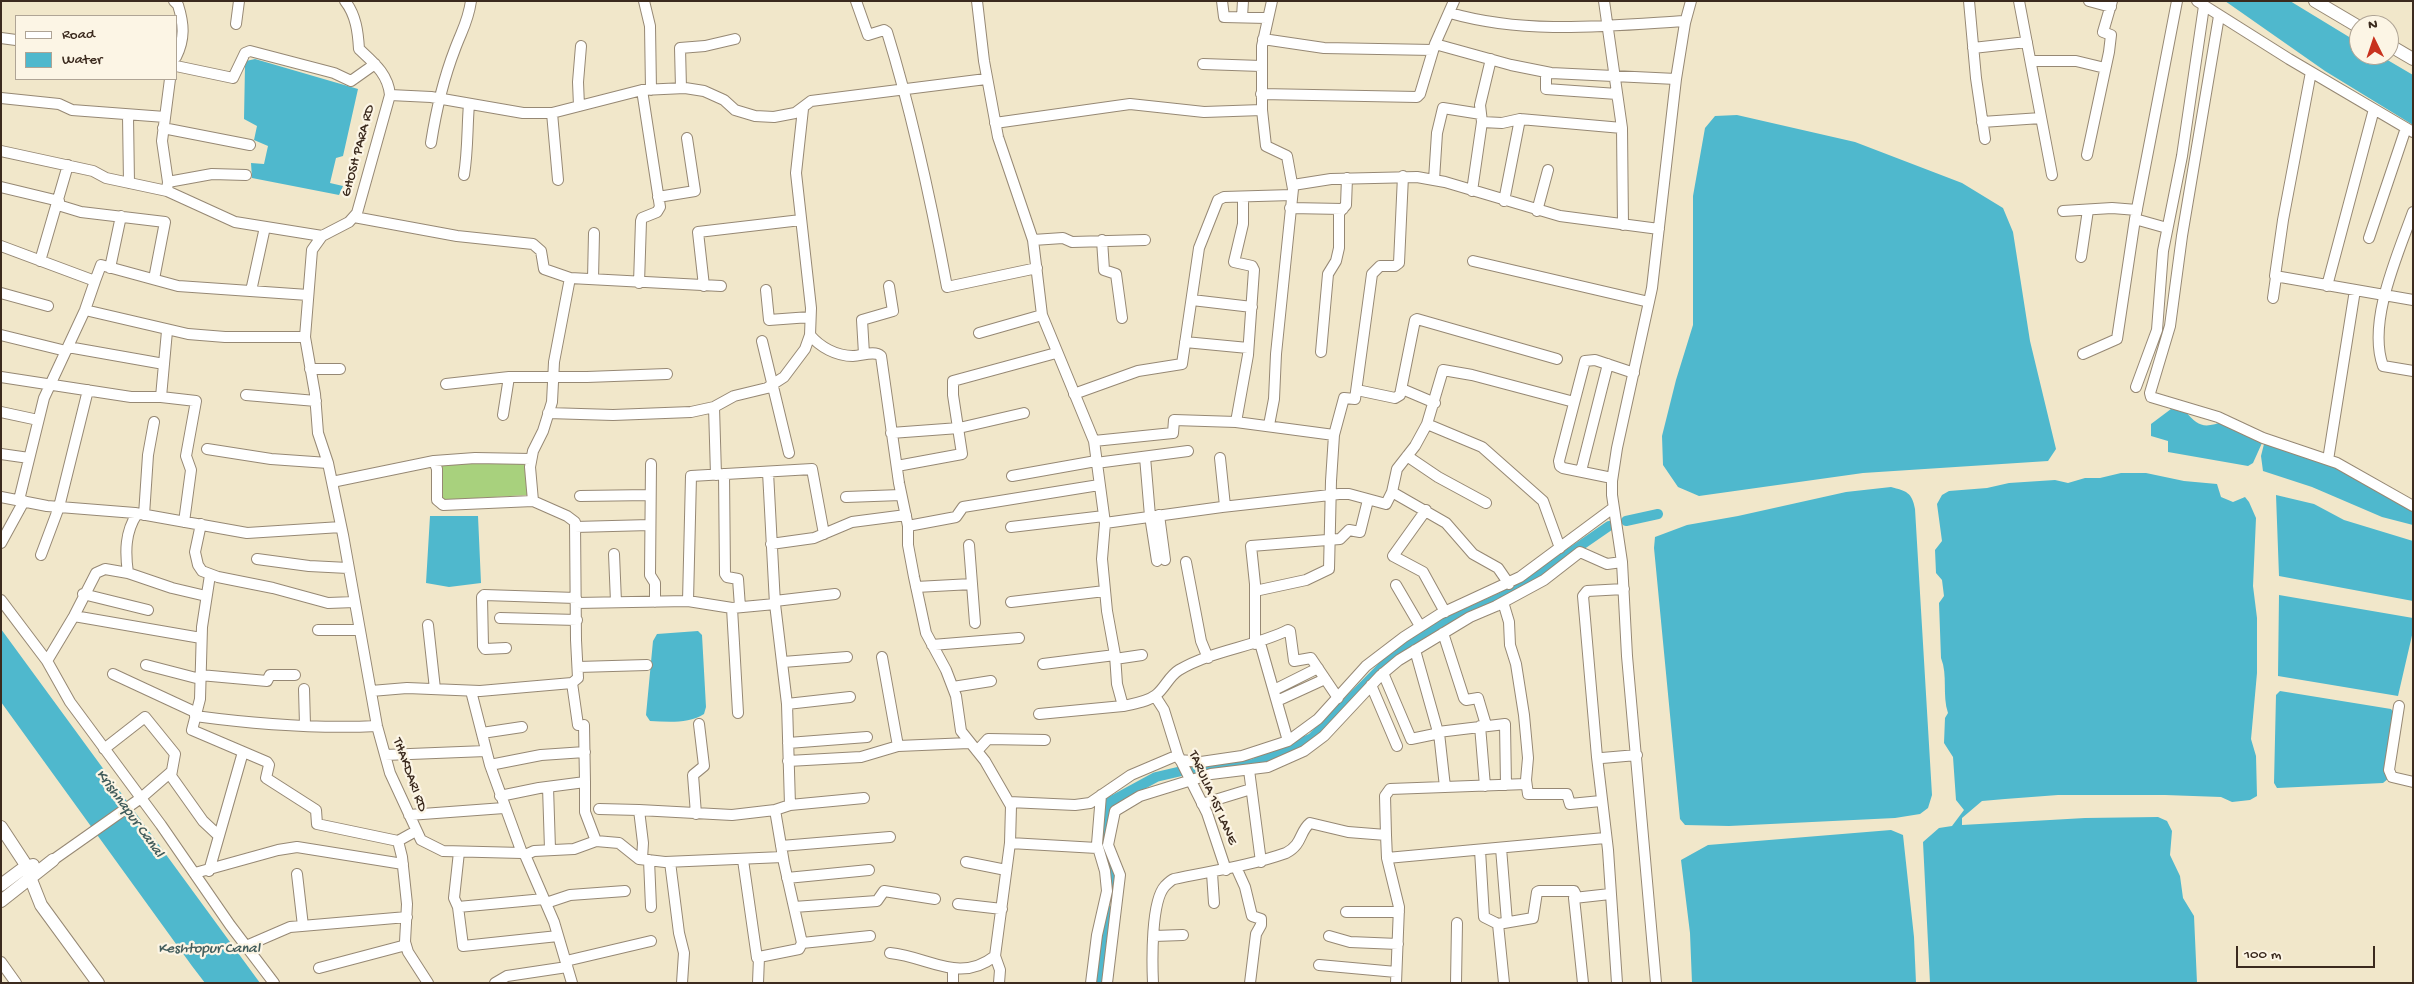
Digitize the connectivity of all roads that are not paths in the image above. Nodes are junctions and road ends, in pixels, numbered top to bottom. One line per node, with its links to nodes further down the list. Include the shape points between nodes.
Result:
1 (174, 1): 38 (street, via 178,5 184,33)
2 (239, 1): 27 (street)
3 (345, 1): 42 (street, GHOSH PARA RD, via 358,30 359,49)
4 (471, 1): 60 (street, via 467,22)
5 (644, 1): 55 (street, via 650,26)
6 (856, 1): 54 (street, via 868,35 886,31)
7 (977, 1): 50 (street)
8 (1222, 1): 23 (street, via 1223,16)
9 (1243, 1): 23 (street)
10 (1272, 1): 24 (street)
11 (1454, 1): 21 (street)
12 (1604, 1): 28 (street)
13 (1691, 1): 25 (street)
14 (1968, 1): 36 (street)
15 (2019, 1): 33 (street)
16 (2089, 1): 19 (street)
17 (2177, 1): 107 (street)
18 (2315, 1): 26 (street)
19 (2112, 4): 46 (street, via 2103,32 2111,37)
20 (2200, 4): 22 (street); 113 (street, via 2182,156)
21 (1450, 13): 28 (street, via 1478,21 1531,28); 35 (street)
22 (2219, 16): 48 (street); 213 (street, via 2170,326 2150,395 2221,418 2263,438)
23 (1242, 17): 24 (street)
24 (1267, 18): 32 (street)
25 (1685, 21): 28 (street); 51 (street)
26 (2349, 21)
27 (236, 24)
28 (1609, 26): 49 (street)
29 (1, 38): 31 (street)
30 (735, 39): 53 (street, via 680,48)
31 (15, 40)
32 (1263, 40): 35 (street, via 1324,48); 45 (street)
33 (2027, 42): 36 (street); 41 (street)
34 (581, 46): 62 (street)
35 (1434, 47): 39 (street); 56 (street, via 1417,97)
36 (1973, 48): 72 (street)
37 (2399, 51): 40 (street)
38 (178, 53)
39 (1491, 59): 47 (street); 69 (street, via 1480,105)
40 (2413, 59)
41 (2031, 61): 46 (street, via 2076,61); 70 (street)
42 (376, 64): 44 (street, via 350,81 334,73 250,51 245,53 233,78); 58 (street, GHOSH PARA RD, via 389,84)
43 (1203, 64): 45 (street)
44 (178, 66)
45 (1261, 66): 56 (street)
46 (2105, 68): 82 (street)
47 (1546, 72): 49 (street); 57 (street, via 1546,89)
48 (2311, 72): 64 (street); 127 (street, via 2282,227)
49 (1614, 76): 51 (street); 57 (street)
50 (986, 79): 54 (street); 73 (street)
51 (1676, 79): 114 (street)
52 (170, 80): 68 (street)
53 (681, 88): 55 (street); 63 (street, via 704,91 724,100 735,110 755,116 774,117)
54 (905, 89): 63 (street, via 811,101); 126 (street, via 948,286)
55 (647, 90): 62 (street); 97 (street)
56 (1261, 94): 65 (street)
57 (1617, 94): 75 (street)
58 (390, 95): 60 (street); 109 (street, GHOSH PARA RD)
59 (1, 98): 67 (street)
60 (438, 98): 61 (street); 79 (street)
61 (469, 104): 66 (street, via 523,113); 85 (street)
62 (579, 106): 66 (street)
63 (802, 109): 110 (street, via 796,173)
64 (2374, 109): 76 (street); 136 (street)
65 (1262, 110): 73 (street, via 1204,112 1130,104); 95 (street, via 1265,144 1287,156)
66 (552, 113): 90 (street)
67 (128, 116): 68 (street); 92 (street)
68 (165, 118): 74 (street)
69 (1481, 118): 71 (street, via 1502,123); 91 (street, via 1443,108 1437,133); 96 (street)
70 (2041, 118): 72 (street); 86 (street)
71 (1520, 119): 75 (street); 99 (street)
72 (1982, 122): 78 (street)
73 (995, 123): 118 (street)
74 (163, 128): 80 (street); 94 (street)
75 (1622, 128): 111 (street)
76 (2409, 130): 117 (street)
77 (687, 138): 97 (street, via 695,191)
78 (1985, 139)
79 (431, 143)
80 (250, 145)
81 (1, 151): 83 (street)
82 (2087, 155)
83 (68, 165): 92 (street); 100 (street)
84 (1548, 170): 104 (street)
85 (464, 175)
86 (2052, 175)
87 (246, 176): 94 (street, via 212,174)
88 (1402, 176): 89 (street); 91 (street); 183 (street, via 1399,263 1380,266 1371,277)
89 (1347, 178): 95 (street); 102 (street, via 1346,205)
90 (558, 180)
91 (1434, 180): 96 (street)
92 (129, 183): 94 (street)
93 (1, 187): 100 (street)
94 (168, 187): 112 (street, via 235,222)
95 (1292, 190): 98 (street); 101 (street)
96 (1472, 190): 99 (street)
97 (658, 197): 132 (street, via 659,210 641,221)
98 (1243, 197): 144 (street, via 1218,200 1199,248); 148 (street, via 1242,224 1234,262 1254,267)
99 (1504, 200): 104 (street)
100 (58, 203): 108 (street, via 81,212); 123 (street)
101 (1290, 208): 102 (street); 199 (street)
102 (1343, 208): 162 (street, via 1339,213 1340,244 1336,261 1328,274)
103 (2088, 210): 105 (street); 107 (street); 122 (street)
104 (1537, 211): 111 (street)
105 (2063, 212)
106 (2413, 212): 142 (street)
107 (2136, 215): 113 (street); 165 (street, via 2117,339)
108 (121, 216): 125 (street); 129 (street, via 166,223)
109 (354, 217): 116 (street, GHOSH PARA RD); 128 (street, via 457,236 534,244 541,251 544,269)
110 (801, 220): 133 (street, via 698,232); 151 (street)
111 (1623, 225): 114 (street)
112 (265, 227): 116 (street); 139 (street)
113 (2167, 228): 180 (street, via 2157,330)
114 (1659, 229): 146 (street)
115 (594, 233): 130 (street)
116 (322, 236): 141 (street, via 312,250)
117 (2369, 238)
118 (1033, 240): 119 (street); 126 (street)
119 (1102, 240): 120 (street); 152 (street, via 1104,270 1116,274)
120 (1145, 240)
121 (1, 246): 123 (street)
122 (2082, 257)
123 (40, 261): 131 (street)
124 (1473, 261): 146 (street)
125 (110, 268): 129 (street); 131 (street, via 100,266)
126 (1036, 268): 150 (street)
127 (2276, 277): 136 (street); 143 (street)
128 (570, 278): 130 (street); 174 (street)
129 (154, 279): 139 (street, via 178,286)
130 (594, 279): 132 (street)
131 (95, 281): 149 (street)
132 (639, 283): 133 (street)
133 (704, 286): 134 (street)
134 (721, 286)
135 (888, 286): 164 (street, via 893,311 862,320)
136 (2327, 286): 138 (street)
137 (766, 290): 151 (street, via 769,320)
138 (2355, 290): 142 (street); 213 (street)
139 (251, 291): 141 (street)
140 (1, 293): 147 (street)
141 (308, 295): 157 (street)
142 (2384, 295): 145 (street); 171 (street, via 2379,330 2381,364 2384,368)
143 (2272, 298)
144 (1192, 300): 148 (street); 159 (street)
145 (2413, 300)
146 (1649, 302): 172 (street)
147 (48, 306)
148 (1252, 308): 160 (street)
149 (85, 310): 153 (street); 161 (street)
150 (1042, 315): 154 (street); 163 (street)
151 (810, 317): 156 (street)
152 (1122, 318)
153 (166, 331): 157 (street, via 225,337); 167 (street)
154 (979, 333)
155 (1, 335): 161 (street)
156 (810, 335): 164 (street, via 818,345 835,352 852,356); 178 (street, via 794,365)
157 (305, 337): 169 (street)
158 (762, 341): 178 (street)
159 (1185, 342): 160 (street); 184 (street, via 1182,364 1138,371)
160 (1248, 348): 197 (street)
161 (67, 349): 167 (street); 179 (street)
162 (1321, 352)
163 (1056, 353): 184 (street); 200 (street, via 953,381)
164 (864, 354): 201 (street, via 881,356)
165 (2082, 354)
166 (1557, 359): 181 (street, via 1417,319)
167 (164, 364): 186 (street)
168 (1608, 364): 172 (street); 188 (street, via 1585,361); 219 (street)
169 (310, 369): 170 (street); 187 (street)
170 (340, 369)
171 (2413, 371)
172 (1634, 373): 223 (street)
173 (667, 374): 174 (street)
174 (553, 376): 176 (street); 192 (street)
175 (1, 377): 179 (street)
176 (509, 377): 177 (street); 194 (street)
177 (446, 384)
178 (772, 385): 190 (street, via 734,396); 206 (street)
179 (51, 386): 182 (street); 195 (street)
180 (2136, 387)
181 (1402, 389): 183 (street, via 1394,398); 189 (street)
182 (88, 390): 186 (street, via 131,397); 239 (street)
183 (1357, 390): 202 (street, via 1355,400 1343,400)
184 (1074, 394): 203 (street)
185 (246, 395): 187 (street)
186 (161, 397): 246 (street, via 196,401 186,456 191,470)
187 (316, 400): 216 (street, via 318,433)
188 (1574, 402): 189 (street, via 1446,370); 219 (street, via 1559,463 1563,468)
189 (1435, 403): 198 (street)
190 (714, 406): 192 (street, via 691,412); 221 (street)
191 (1, 412): 195 (street)
192 (548, 413): 212 (street)
193 (1024, 413): 200 (street)
194 (503, 415)
195 (38, 420): 210 (street)
196 (154, 422): 242 (street)
197 (1236, 422): 199 (street); 203 (street, via 1174,420 1173,433)
198 (1427, 424): 209 (street); 258 (street, via 1482,447 1543,501)
199 (1269, 426): 202 (street)
200 (958, 428): 201 (street); 218 (street, via 961,456)
201 (892, 433): 218 (street)
202 (1334, 435): 229 (street)
203 (1094, 441): 215 (street)
204 (207, 449): 216 (street, via 271,459)
205 (1188, 451): 208 (street)
206 (789, 452)
207 (1, 454): 210 (street)
208 (1145, 456): 215 (street); 244 (street)
209 (1407, 456): 226 (street, via 1397,469); 236 (street)
210 (29, 458): 234 (street)
211 (1220, 458): 237 (street)
212 (531, 460): 214 (street, via 475,458); 235 (street)
213 (2328, 460): 238 (street)
214 (434, 461): 224 (street); 235 (street, via 437,500 443,505)
215 (1096, 462): 222 (street); 225 (street)
216 (328, 463): 224 (street)
217 (651, 464): 227 (street)
218 (897, 466): 228 (street)
219 (1581, 471): 223 (street)
220 (768, 472): 221 (street); 253 (street, via 812,468); 256 (street)
221 (720, 474): 280 (street, via 691,476); 287 (street, via 725,574 738,579)
222 (1012, 476)
223 (1612, 478): 240 (street)
224 (332, 480): 249 (street, THAKDARI RD)
225 (1099, 485): 245 (street); 250 (street, via 963,507 956,518)
226 (1392, 492): 233 (street, via 1386,504); 241 (street)
227 (650, 495): 230 (street); 248 (street)
228 (902, 495): 232 (street); 243 (street)
229 (1331, 495): 233 (street, via 1349,494); 237 (street); 254 (street)
230 (580, 496)
231 (1, 497): 234 (street)
232 (846, 497)
233 (1368, 500): 254 (street, via 1360,532 1349,530 1340,539)
234 (21, 501): 239 (street); 255 (street)
235 (533, 501): 251 (street, via 567,516 575,522)
236 (1486, 503)
237 (1225, 506): 244 (street)
238 (2413, 506)
239 (59, 507): 242 (street); 260 (street)
240 (1613, 508): 258 (street); 264 (street)
241 (1426, 510): 269 (street, via 1446,523 1473,554 1498,568); 289 (street, via 1393,556 1423,572)
242 (140, 514): 246 (street); 266 (street, via 128,527)
243 (906, 515): 250 (street); 253 (street, via 852,522)
244 (1154, 516): 245 (street); 262 (street)
245 (1104, 520): 252 (street); 273 (street, via 1102,559)
246 (184, 522): 247 (street)
247 (201, 524): 249 (street, via 247,533); 267 (street, via 197,560 202,570)
248 (650, 525): 251 (street); 283 (street, via 650,575 655,583)
249 (341, 526): 265 (street, THAKDARI RD)
250 (908, 526): 271 (street)
251 (575, 527): 279 (street)
252 (1011, 527)
253 (824, 534): 256 (street, via 802,541)
254 (1329, 540): 274 (street, via 1330,569 1306,580); 274 (street, via 1251,546)
255 (1, 542)
256 (772, 544): 286 (street)
257 (968, 545): 268 (street)
258 (1560, 548): 269 (street)
259 (614, 554): 282 (street)
260 (41, 555)
261 (257, 559): 265 (street)
262 (1161, 561)
263 (1186, 562): 309 (street, via 1201,641)
264 (1622, 562): 272 (street); 285 (street, via 1608,564 1580,552 1544,580)
265 (348, 568): 281 (street, THAKDARI RD)
266 (128, 573): 275 (street, via 99,570); 277 (street)
267 (210, 575): 277 (street); 281 (street, via 328,603)
268 (972, 584): 271 (street); 293 (street)
269 (1509, 584): 289 (street)
270 (1396, 585): 295 (street)
271 (916, 587): 302 (street, via 926,633)
272 (1624, 589): 360 (street); 380 (street, via 1587,592 1583,596)
273 (1105, 591): 284 (street); 307 (street)
274 (1255, 591): 301 (street)
275 (83, 594): 288 (street); 290 (street)
276 (835, 594): 286 (street)
277 (206, 596): 299 (street)
278 (1, 600): 310 (street)
279 (576, 600): 282 (street); 292 (street); 303 (street, via 484,594 484,648)
280 (688, 601): 283 (street); 287 (street)
281 (355, 602): 297 (street, THAKDARI RD)
282 (616, 602): 283 (street)
283 (655, 602)
284 (1011, 602)
285 (1503, 602): 298 (street); 370 (street, via 1524,716 1528,758)
286 (775, 603): 287 (street); 311 (street)
287 (736, 607): 338 (street)
288 (148, 610)
289 (1446, 612): 295 (street)
290 (74, 616): 299 (street); 310 (street)
291 (500, 618): 292 (street)
292 (576, 620): 315 (street)
293 (975, 623)
294 (428, 625): 327 (street)
295 (1420, 626): 333 (street, via 1366,666)
296 (318, 630): 297 (street)
297 (360, 630): 329 (street, THAKDARI RD)
298 (1442, 633): 304 (street); 344 (street, via 1464,698 1478,698)
299 (201, 638): 320 (street)
300 (1019, 638): 302 (street)
301 (1258, 643): 309 (street); 316 (street, via 1289,630 1294,661 1309,657); 328 (street)
302 (932, 645): 325 (street)
303 (506, 648)
304 (1415, 650): 317 (street); 347 (street)
305 (1142, 654): 307 (street)
306 (846, 656): 311 (street)
307 (1115, 657): 312 (street); 336 (street)
308 (882, 658): 352 (street)
309 (1208, 658): 331 (street, via 1178,670)
310 (47, 661): 355 (street, via 70,702)
311 (783, 662): 335 (street)
312 (1043, 664)
313 (146, 665): 320 (street)
314 (647, 665): 315 (street)
315 (578, 667): 323 (street, via 578,678)
316 (1318, 668): 321 (street); 328 (street)
317 (1383, 673): 324 (street); 347 (street, via 1410,739)
318 (113, 674): 340 (street)
319 (295, 675): 320 (street, via 270,675 267,681)
320 (200, 677): 340 (street)
321 (1325, 679): 333 (street); 334 (street)
322 (990, 681): 325 (street)
323 (572, 683): 330 (street); 358 (street)
324 (1371, 685): 353 (street); 365 (street, via 1324,736 1304,751 1268,767)
325 (953, 687): 354 (street, via 961,731)
326 (304, 689): 342 (street)
327 (435, 689): 329 (street); 330 (street)
328 (1274, 690): 334 (street)
329 (371, 691): 343 (street, THAKDARI RD)
330 (471, 691): 346 (street)
331 (1155, 696): 336 (street); 362 (street, TARULIA 1ST LANE, via 1164,710)
332 (850, 697): 335 (street)
333 (1338, 698): 350 (street, via 1318,719)
334 (1277, 701): 350 (street)
335 (787, 704): 351 (street)
336 (1123, 706): 339 (street)
337 (2399, 706): 369 (street, via 2389,770 2395,779)
338 (738, 713)
339 (1039, 714)
340 (196, 715): 342 (street, via 245,724); 357 (street, via 192,730)
341 (699, 724): 388 (street, via 704,766 694,775)
342 (304, 725): 343 (street)
343 (377, 726): 359 (street, THAKDARI RD)
344 (1483, 726): 347 (street); 371 (street, via 1503,723 1506,726); 372 (street)
345 (522, 727): 346 (street)
346 (482, 733): 356 (street)
347 (1439, 733): 374 (street)
348 (867, 737): 351 (street)
349 (1045, 740): 354 (street, via 988,739)
350 (1288, 740): 362 (street, via 1242,756 1201,762)
351 (788, 744): 363 (street)
352 (898, 746): 354 (street); 363 (street, via 861,756)
353 (1397, 746)
354 (973, 747): 381 (street, via 985,760)
355 (104, 749): 366 (street, via 146,717 175,754); 378 (street)
356 (486, 751): 359 (street); 364 (street)
357 (243, 752): 392 (street); 396 (street, via 267,762 266,778 316,810 316,823)
358 (585, 752): 364 (street, via 541,755); 368 (street)
359 (385, 755): 389 (street, THAKDARI RD)
360 (1637, 755): 361 (street); 480 (street)
361 (1602, 758)
362 (1179, 759): 367 (street, TARULIA 1ST LANE); 376 (street, via 1131,775)
363 (788, 761): 383 (street)
364 (490, 765): 377 (street)
365 (1249, 770): 367 (street); 375 (street)
366 (170, 772): 378 (street); 392 (street, via 195,811)
367 (1190, 778): 382 (street, TARULIA 1ST LANE); 473 (street, via 1140,796 1115,811 1108,845 1120,875)
368 (585, 782): 373 (street); 397 (street, via 584,812)
369 (2413, 782)
370 (1526, 784): 371 (street); 380 (street, via 1529,795 1567,794 1570,804)
371 (1506, 785): 372 (street)
372 (1486, 786): 374 (street)
373 (548, 787): 377 (street); 401 (street)
374 (1445, 787): 393 (street, via 1390,789 1385,796)
375 (1251, 789): 382 (street); 412 (street)
376 (1101, 795): 381 (street, via 1090,803 1075,805); 399 (street)
377 (500, 796): 384 (street)
378 (140, 798): 407 (street); 419 (street)
379 (864, 798): 383 (street)
380 (1601, 801): 395 (street)
381 (1009, 802): 398 (street)
382 (1202, 804): 415 (street, TARULIA 1ST LANE)
383 (790, 805): 387 (street)
384 (504, 808): 389 (street); 405 (street)
385 (600, 809): 386 (street)
386 (639, 810): 388 (street); 408 (street)
387 (775, 810): 388 (street, via 732,815); 404 (street)
388 (696, 814)
389 (409, 815): 391 (street, THAKDARI RD)
390 (1, 827): 414 (street)
391 (416, 831): 396 (street); 403 (street, THAKDARI RD, via 428,844 443,851)
392 (219, 836): 418 (street)
393 (1386, 836): 406 (street); 412 (street, via 1310,823 1294,849)
394 (890, 837): 404 (street)
395 (1605, 838): 400 (street); 426 (street)
396 (398, 841): 413 (street)
397 (596, 841): 401 (street, THAKDARI RD, via 574,849); 408 (street, via 619,843)
398 (1010, 843): 399 (street); 417 (street)
399 (1097, 848): 472 (street, via 1105,871 1107,891)
400 (1501, 848): 402 (street); 441 (street)
401 (550, 849): 405 (street, THAKDARI RD)
402 (1480, 850): 406 (street); 441 (street, via 1484,917)
403 (459, 852): 405 (street, THAKDARI RD); 433 (street, via 454,898)
404 (782, 852): 409 (street); 422 (street)
405 (523, 854): 430 (street)
406 (1387, 858): 438 (street)
407 (54, 859): 414 (street); 423 (street)
408 (645, 860): 410 (street); 434 (street)
409 (744, 860): 410 (street); 455 (street)
410 (670, 862): 468 (street, via 684,953)
411 (966, 862): 417 (street)
412 (1262, 862): 415 (street)
413 (403, 864): 418 (street, via 297,847); 439 (street)
414 (26, 867): 423 (street); 424 (street)
415 (1231, 869): 420 (street); 475 (street, TARULIA 1ST LANE, via 1245,887 1252,916 1261,919)
416 (869, 870): 422 (street)
417 (1006, 870): 436 (street)
418 (210, 871): 419 (street)
419 (195, 873): 452 (street)
420 (1212, 873): 431 (street); 446 (street, via 1172,880 1164,886 1158,896)
421 (297, 874): 442 (street)
422 (787, 878): 435 (street)
423 (30, 880): 429 (street); 463 (street, via 41,905)
424 (1, 885)
425 (625, 891): 430 (street, via 570,895)
426 (1610, 894): 427 (street); 479 (street)
427 (1577, 897): 441 (street, via 1574,891 1537,892 1533,918); 478 (street, via 1574,900)
428 (935, 899): 435 (street, via 884,891 876,901)
429 (1, 901)
430 (545, 901): 433 (street); 444 (street)
431 (1214, 903)
432 (958, 904): 436 (street)
433 (458, 907): 444 (street, via 464,947)
434 (651, 907)
435 (794, 908): 449 (street)
436 (1002, 909): 454 (street)
437 (1346, 912): 438 (street)
438 (1399, 912): 450 (street)
439 (407, 917): 442 (street); 451 (street)
440 (1457, 923): 476 (street)
441 (1503, 923): 477 (street)
442 (303, 926): 452 (street, via 280,930)
443 (1183, 934): 446 (street)
444 (558, 936): 456 (street)
445 (870, 936): 449 (street)
446 (1154, 936): 474 (street)
447 (1329, 936): 450 (street, via 1350,942)
448 (651, 941): 456 (street)
449 (802, 943): 455 (street, via 799,949)
450 (1398, 944): 461 (street)
451 (406, 945): 459 (street); 465 (street)
452 (246, 946): 464 (street)
453 (890, 953): 460 (street, via 905,954)
454 (995, 956): 460 (street, via 969,972); 471 (street, via 999,964)
455 (757, 958): 469 (street)
456 (566, 964): 466 (street, via 507,976); 467 (street)
457 (1319, 965): 461 (street)
458 (2, 966): 462 (street)
459 (319, 968)
460 (953, 970): 470 (street)
461 (1396, 978)
462 (16, 983)
463 (98, 983)
464 (274, 983)
465 (428, 983)
466 (495, 983)
467 (572, 983)
468 (682, 983)
469 (758, 983)
470 (953, 983)
471 (999, 983)
472 (1091, 983)
473 (1108, 983)
474 (1153, 983)
475 (1250, 983)
476 (1456, 983)
477 (1504, 983)
478 (1582, 983)
479 (1617, 983)
480 (1656, 983)

